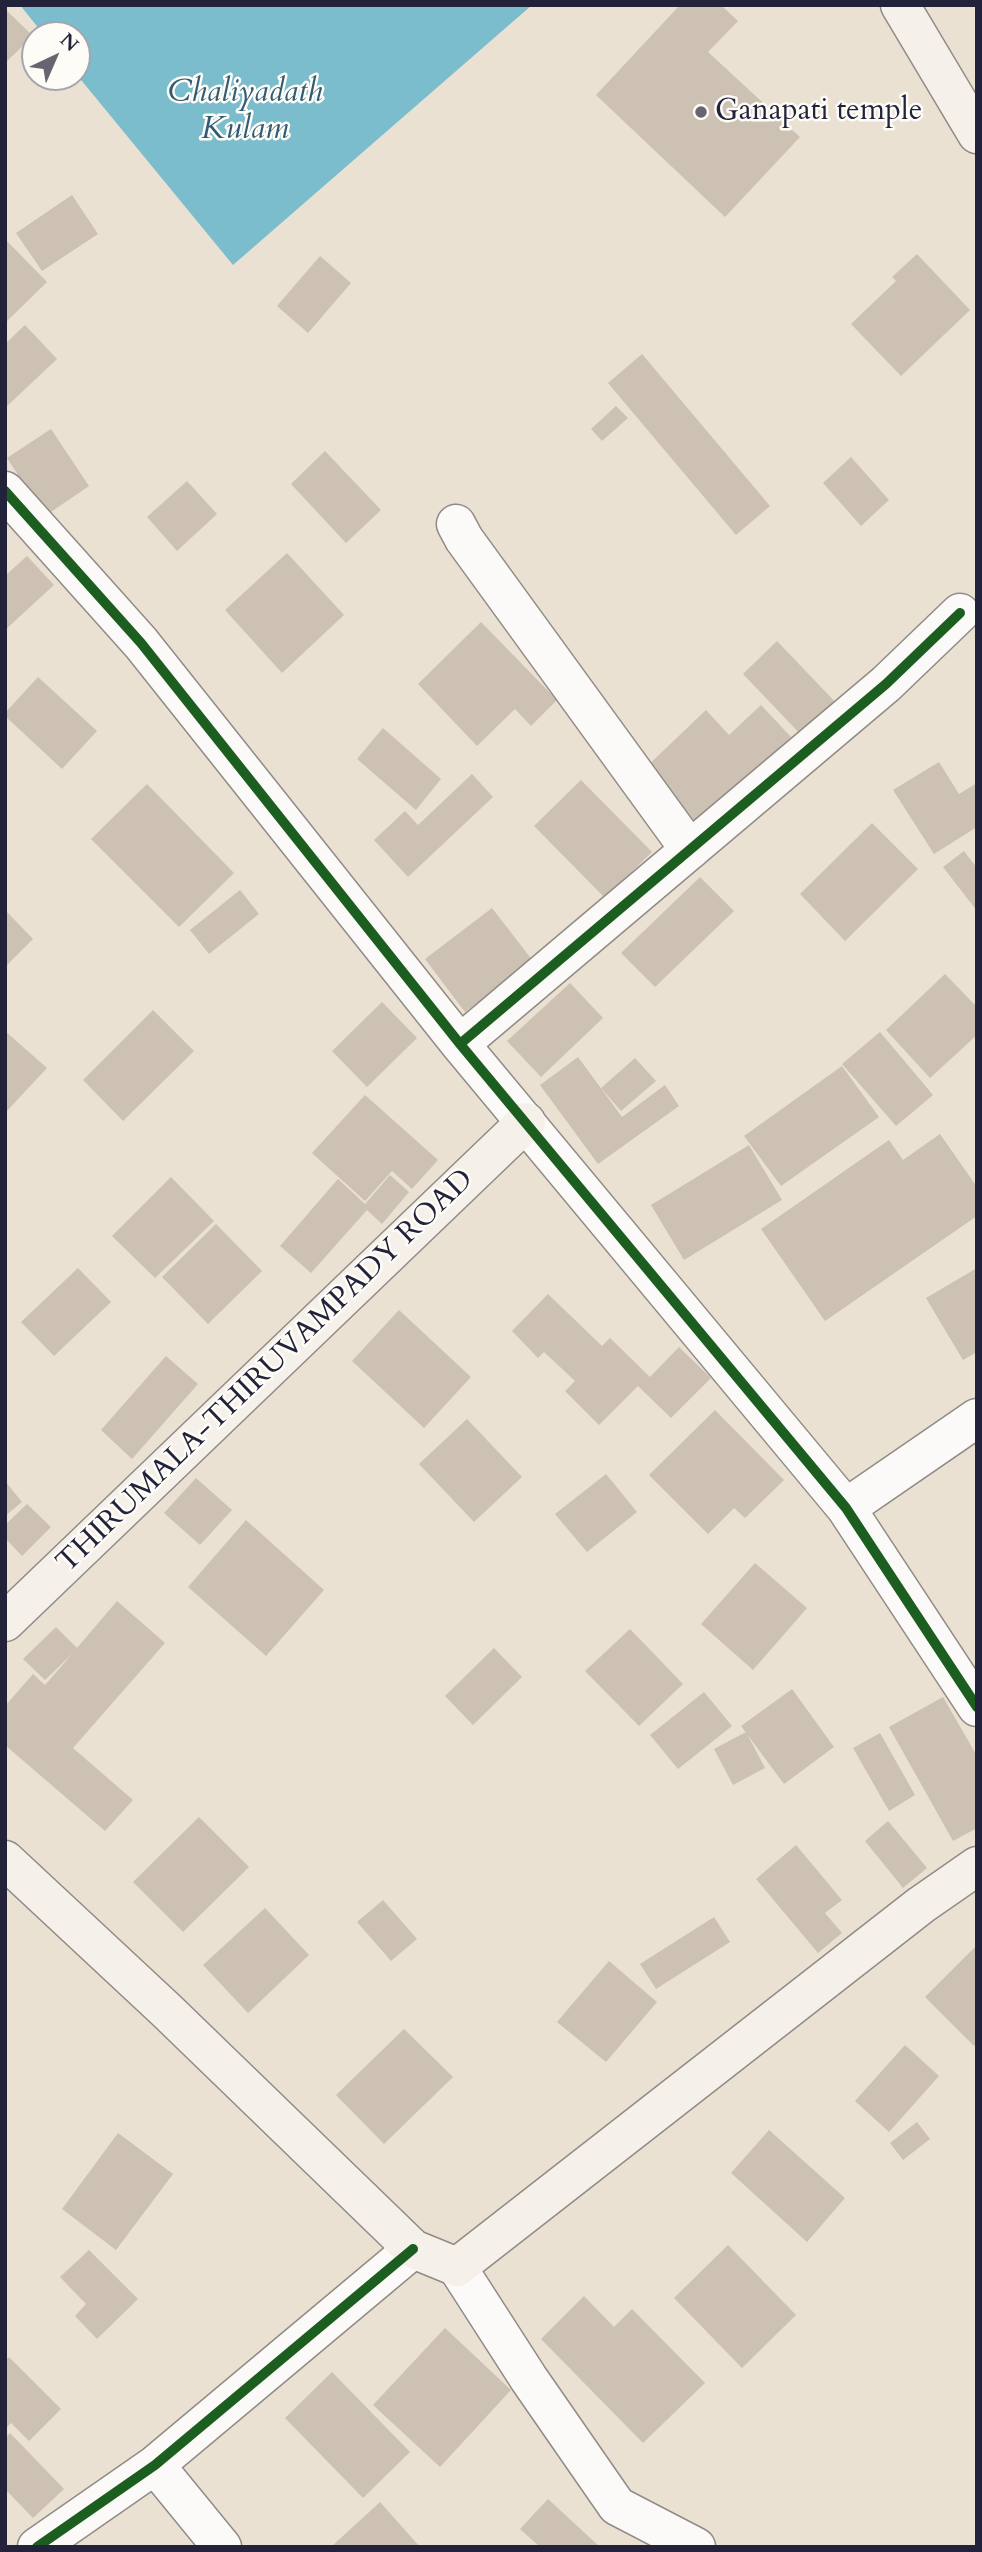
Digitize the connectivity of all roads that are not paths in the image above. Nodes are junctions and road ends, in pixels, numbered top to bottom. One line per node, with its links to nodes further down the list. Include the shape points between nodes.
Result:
1 (900, 5): 2 (main road)
2 (977, 134)
3 (5, 491): 7 (street, via 141,643)
4 (456, 524): 6 (street)
5 (960, 614): 6 (street, via 886,684)
6 (690, 850): 7 (street)
7 (460, 1044): 8 (street)
8 (526, 1122): 10 (street); 11 (main road, THIRUMALA-THIRUVAMPADY ROAD)
9 (977, 1418): 10 (street)
10 (846, 1508): 12 (street)
11 (5, 1622)
12 (977, 1707)
13 (5, 1860): 15 (main road)
14 (977, 1866): 16 (main road)
15 (413, 2249): 16 (main road); 17 (street)
16 (457, 2267): 20 (street, via 617,2506)
17 (155, 2465): 18 (street); 19 (street)
18 (37, 2547)
19 (222, 2547)
20 (695, 2547)
21 (703, 2547): 22 (street)
22 (715, 2547)

